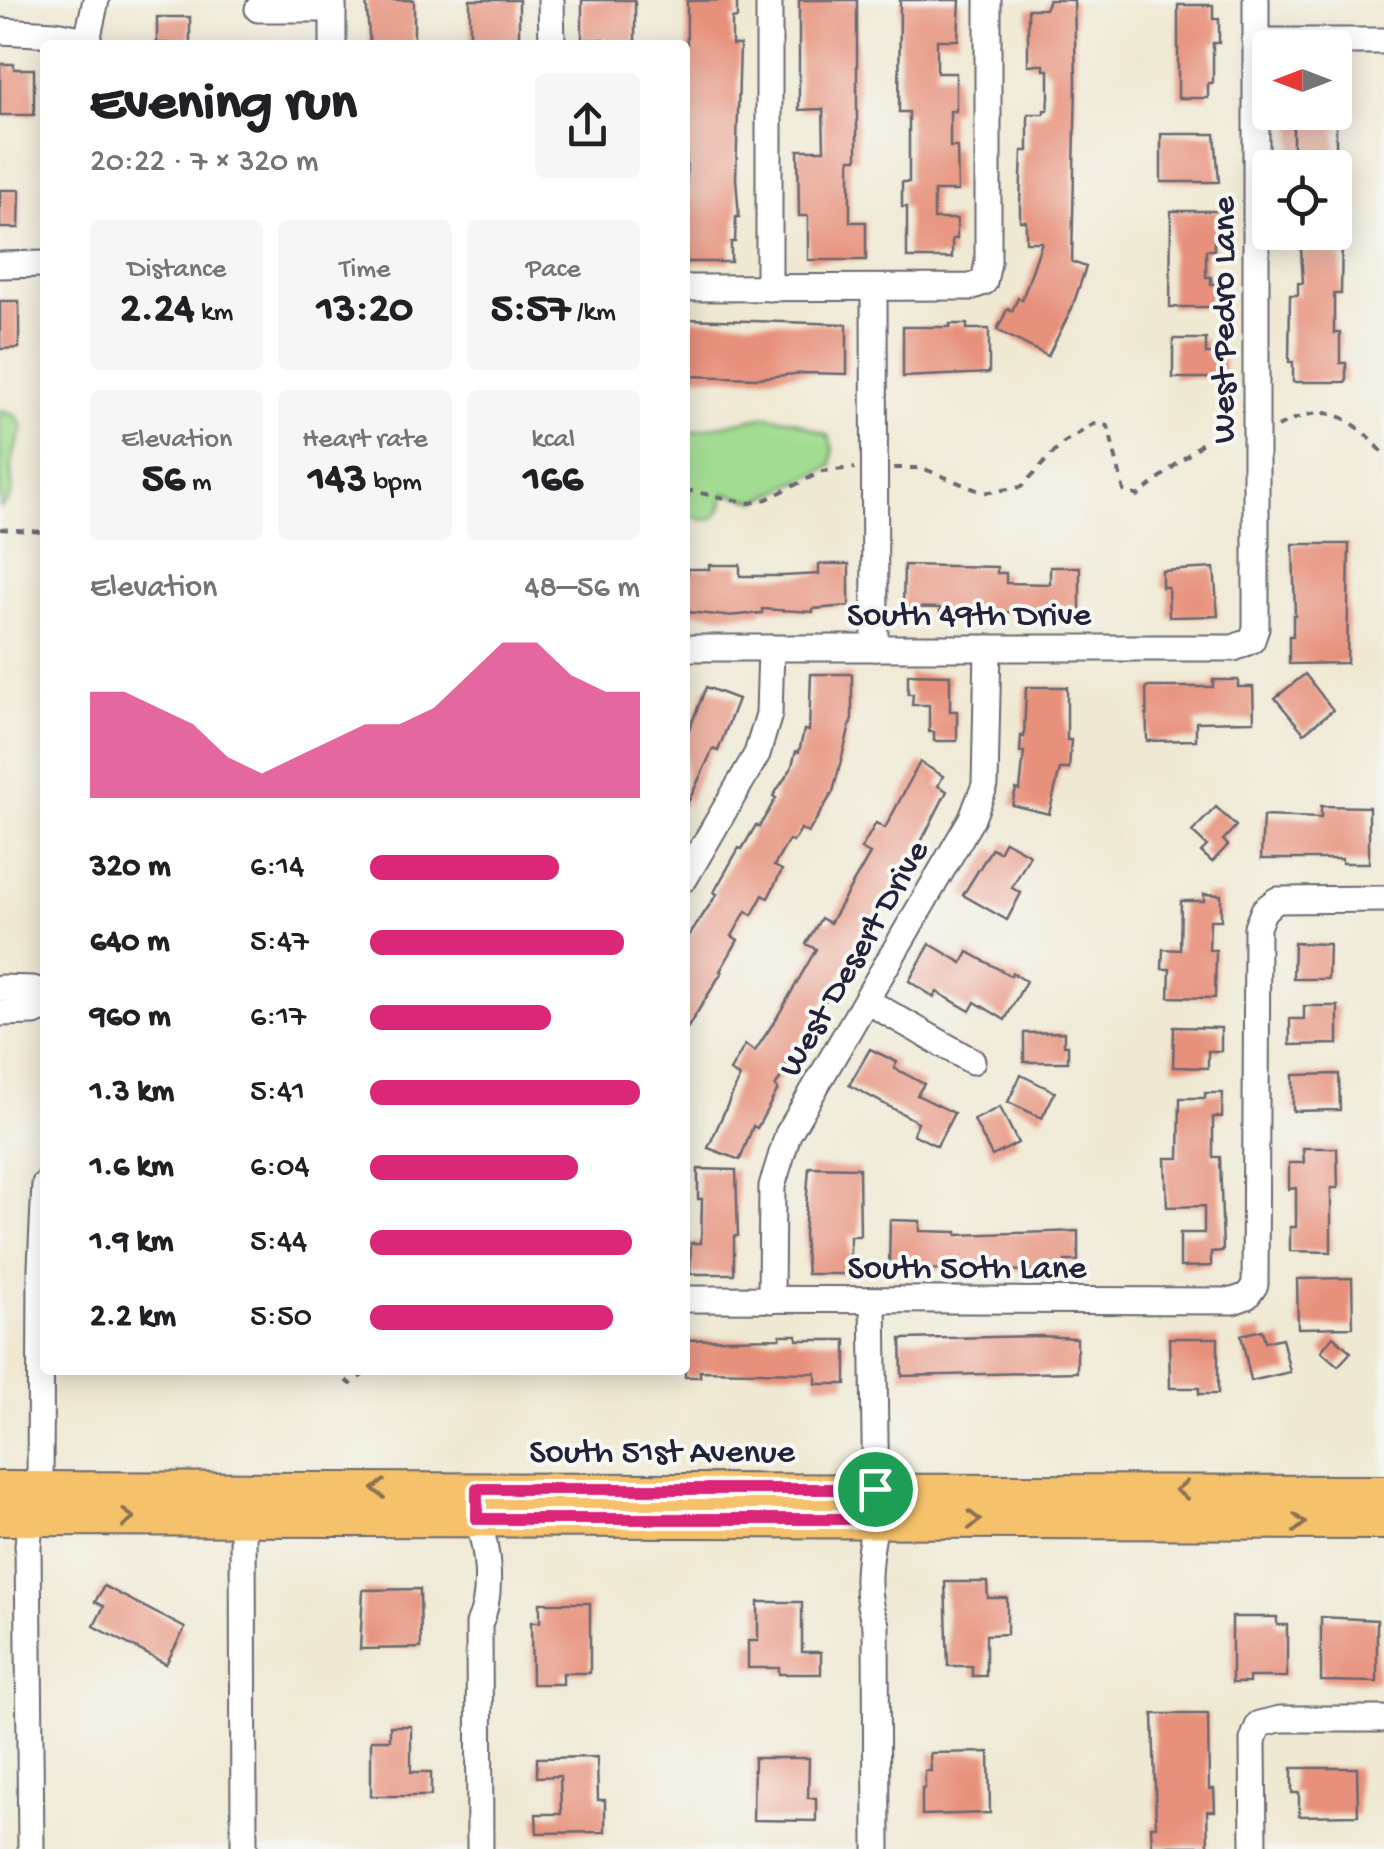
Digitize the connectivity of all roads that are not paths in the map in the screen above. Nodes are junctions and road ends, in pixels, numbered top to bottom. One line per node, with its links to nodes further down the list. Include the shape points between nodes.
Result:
1 (96, 0): 11 (street)
2 (552, 0): 13 (street)
3 (769, 0): 20 (street)
4 (988, 0): 21 (street, via 984,282 970,288)
5 (1256, 0): 9 (street, West Pedro Lane)
6 (333, 5): 7 (street); 12 (street)
7 (258, 9)
8 (0, 30): 10 (street)
9 (1255, 30)
10 (78, 40)
11 (86, 40)
12 (333, 40)
13 (552, 40)
14 (1352, 42): 15 (street)
15 (1384, 42)
16 (1255, 130): 22 (street, West Pedro Lane)
17 (40, 264): 18 (street)
18 (0, 265)
19 (690, 288): 20 (street)
20 (770, 288): 21 (street)
21 (874, 288): 25 (street)
22 (1252, 640): 26 (street, South 49th Drive, via 1234,648)
23 (690, 648): 24 (street, South 49th Drive)
24 (772, 648): 25 (street, South 49th Drive); 27 (street, via 761,743)
25 (875, 648): 26 (street, South 49th Drive)
26 (988, 648): 31 (street, West Desert Drive, via 984,785 972,818)
27 (690, 870)
28 (1384, 900): 38 (street, South 50th Lane, via 1277,900 1257,927 1255,1286 1247,1296)
29 (0, 988): 30 (street)
30 (40, 991)
31 (867, 1001): 34 (street); 37 (street, West Desert Drive, via 777,1162)
32 (40, 1009): 33 (street)
33 (0, 1013)
34 (972, 1062)
35 (40, 1275): 43 (street)
36 (690, 1299): 37 (street, South 50th Lane)
37 (771, 1300): 38 (street, South 50th Lane)
38 (873, 1300): 42 (street)
39 (0, 1488): 43 (main road, South 51st Avenue)
40 (1384, 1492): 42 (main road, South 51st Avenue, one-way to 42)
41 (477, 1504): 42 (main road, South 51st Avenue); 43 (main road, South 51st Avenue, one-way to 43); 44 (main road, South 51st Avenue); 49 (street, via 472,1542 484,1612 478,1624)
42 (876, 1504): 45 (main road, South 51st Avenue, one-way to 45); 50 (street, via 870,1612 876,1625)
43 (23, 1509): 44 (main road, South 51st Avenue, one-way to 44); 47 (street)
44 (243, 1518): 48 (street)
45 (1384, 1523)
46 (1384, 1718): 51 (street, via 1260,1724 1253,1740)
47 (31, 1849)
48 (244, 1849)
49 (480, 1849)
50 (877, 1849)
51 (1254, 1849)

